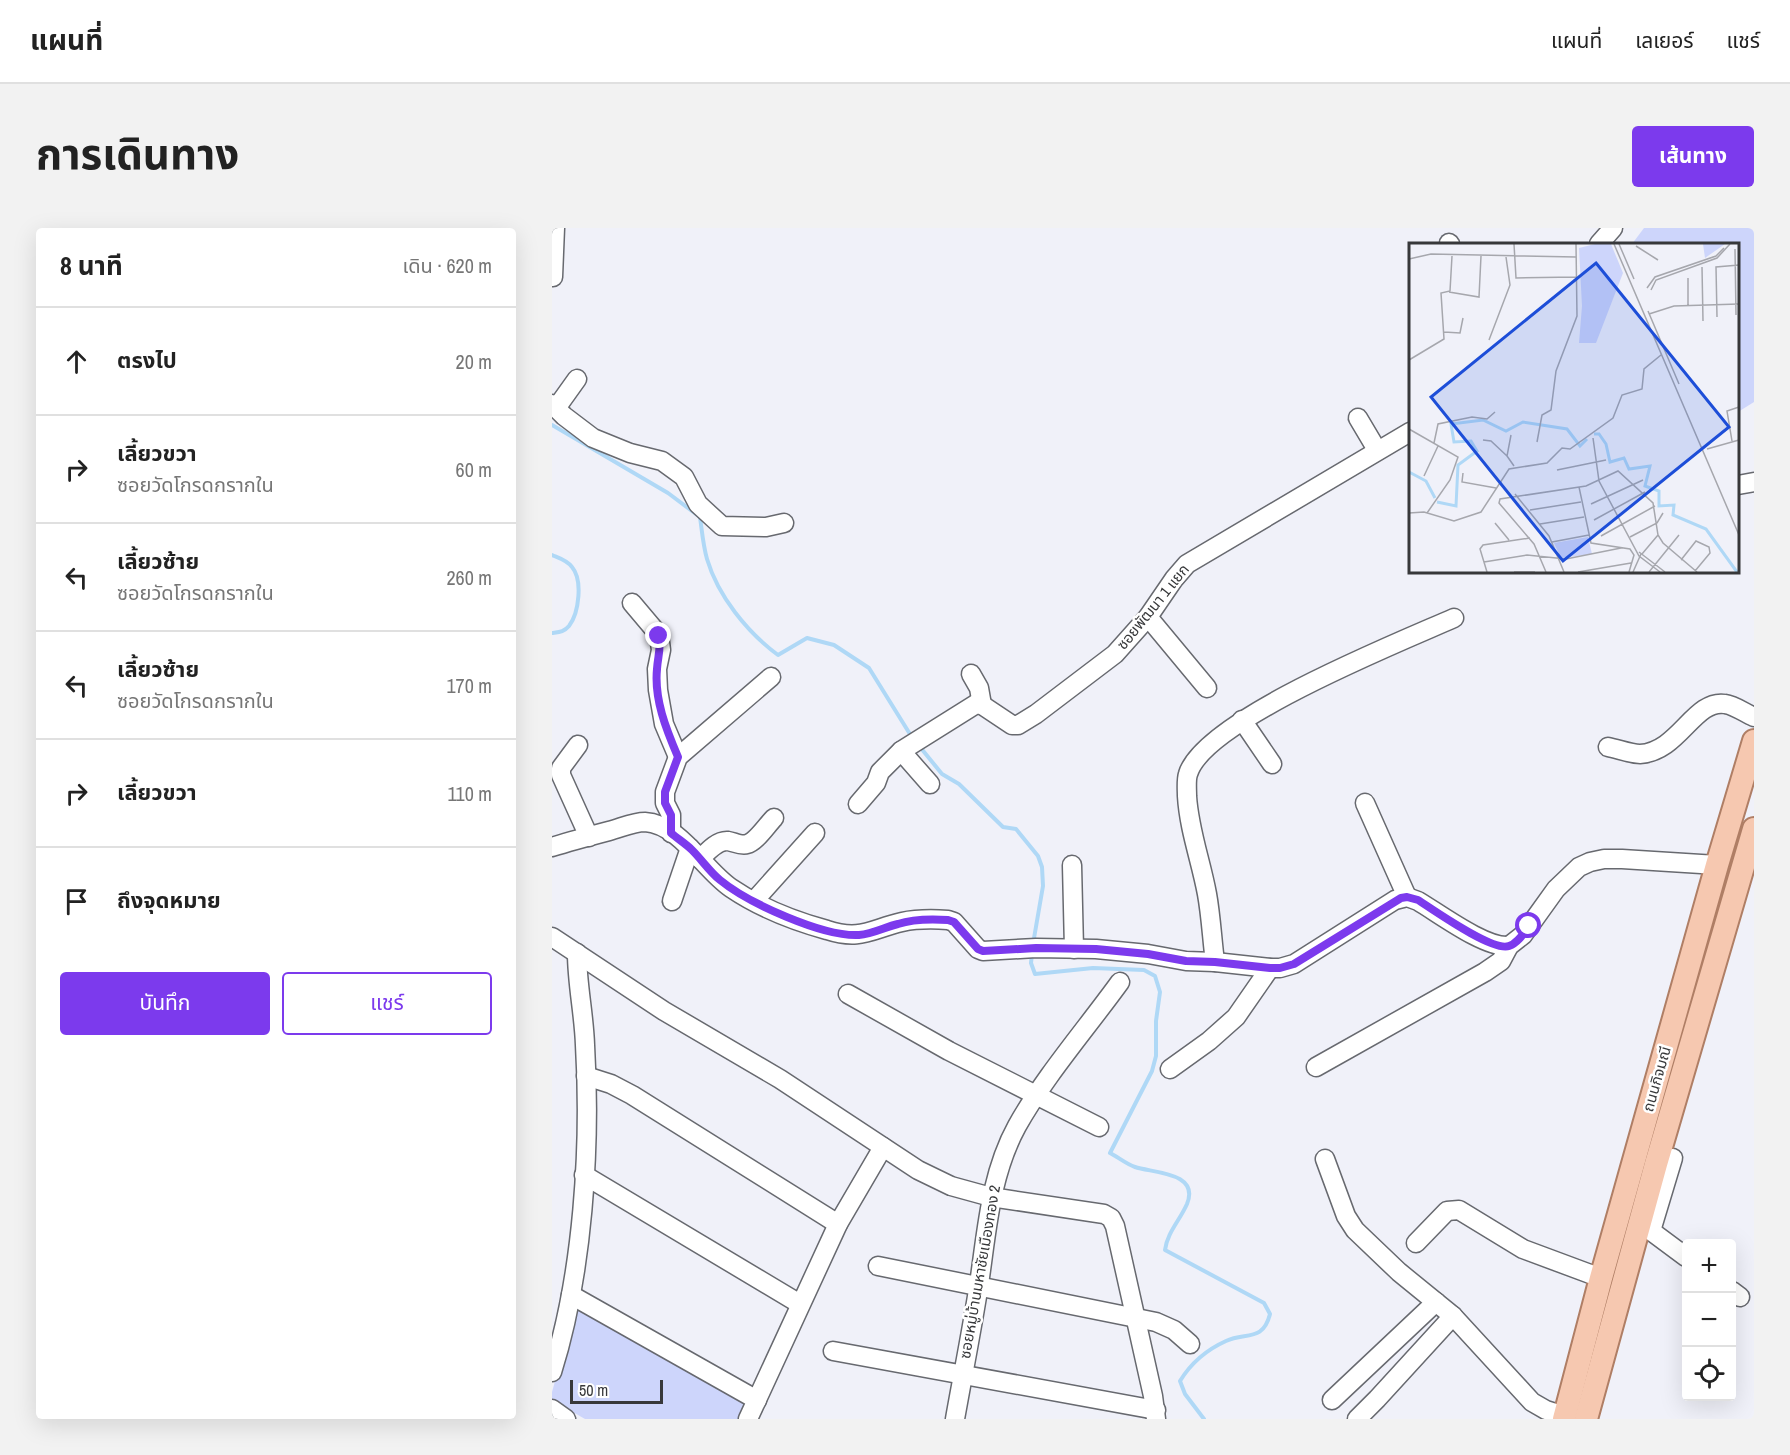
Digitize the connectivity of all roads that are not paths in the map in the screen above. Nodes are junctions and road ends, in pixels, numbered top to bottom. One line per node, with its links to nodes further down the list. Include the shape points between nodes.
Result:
1 (555, 228): 4 (street)
2 (1612, 228): 3 (street)
3 (1600, 243)
4 (553, 277)
5 (578, 379): 6 (street)
6 (554, 405): 12 (street, via 593,438 662,461 684,477 698,504 722,526 766,528)
7 (1358, 418): 9 (street)
8 (1409, 433): 9 (street, ซอยพัฒนา 1 แยก)
9 (1377, 450): 14 (street, ซอยพัฒนา 1 แยก, via 1196,557 1174,579)
10 (1754, 482): 11 (street)
11 (1739, 485)
12 (784, 523)
13 (632, 603): 26 (street, via 659,636 658,690 664,724)
14 (1148, 617): 18 (street); 19 (street, ซอยพัฒนา 1 แยก, via 1115,654 1021,724 1012,725)
15 (1454, 618): 21 (street, via 1333,672)
16 (971, 674): 19 (street)
17 (771, 677): 26 (street)
18 (1208, 688)
19 (982, 705): 25 (street, via 976,704)
20 (1754, 717): 24 (street, via 1727,704 1713,703 1666,746 1640,754)
21 (1242, 720): 27 (street); 48 (street, via 1195,758 1187,775 1188,812 1207,893)
22 (1754, 741): 39 (main road, ถนนกิจมณี)
23 (578, 745): 35 (street, via 561,768 561,775)
24 (1608, 747)
25 (901, 751): 28 (street); 30 (street, via 880,771 876,783)
26 (678, 757): 33 (street, via 665,792)
27 (1272, 764)
28 (930, 784)
29 (1365, 803): 41 (street)
30 (858, 804)
31 (774, 818): 37 (street, via 747,844 724,840)
32 (1754, 828): 40 (main road, ถนนกิจมณี)
33 (671, 833): 35 (street, via 643,822); 37 (street)
34 (815, 833): 43 (street)
35 (588, 837): 36 (street)
36 (552, 847)
37 (695, 853): 42 (street); 43 (street, via 719,879)
38 (1072, 865): 46 (street)
39 (1717, 865): 40 (main road); 45 (street, via 1622,859 1590,862 1556,889 1523,935); 67 (main road, ถนนกิจมณี)
40 (1741, 872): 63 (main road, ถนนกิจมณี)
41 (1407, 897): 45 (street, via 1485,941); 49 (street, via 1395,900 1294,964)
42 (672, 901)
43 (754, 901): 46 (street, via 801,922 846,935 870,933 905,922 948,920 983,951)
44 (552, 937): 47 (street)
45 (1509, 946): 52 (street, via 1501,960 1485,972)
46 (1074, 949): 48 (street)
47 (577, 953): 54 (street); 57 (street)
48 (1215, 962): 49 (street)
49 (1270, 968): 53 (street, via 1236,1017)
50 (1120, 982): 55 (street, ซอยหมู่บ้านมหาชัยเมืองทอง 2)
51 (848, 994): 55 (street, via 949,1051)
52 (1316, 1067)
53 (1170, 1069)
54 (586, 1076): 60 (street); 62 (street, via 632,1095)
55 (1037, 1094): 56 (street); 61 (street, ซอยหมู่บ้านมหาชัยเมืองทอง 2, via 1016,1127)
56 (1099, 1127)
57 (883, 1147): 61 (street, via 951,1186); 62 (street)
58 (1673, 1158): 63 (street)
59 (1325, 1159): 70 (street, via 1355,1230)
60 (584, 1175): 69 (street); 71 (street)
61 (991, 1197): 68 (street, ซอยหมู่บ้านมหาชัยเมืองทอง 2); 73 (street, via 1111,1218)
62 (838, 1224): 71 (street)
63 (1645, 1228): 65 (street); 82 (main road, ถนนกิจมณี)
64 (1416, 1242): 67 (street, via 1447,1211 1460,1210 1523,1249)
65 (1682, 1254)
66 (878, 1266): 68 (street)
67 (1601, 1278): 82 (main road, ถนนกิจมณี)
68 (978, 1286): 73 (street); 77 (street, ซอยหมู่บ้านมหาชัยเมืองทอง 2)
69 (571, 1295): 76 (street); 78 (street)
70 (1436, 1302): 72 (street); 79 (street)
71 (801, 1304): 78 (street)
72 (1453, 1316): 82 (street, via 1532,1402); 86 (street)
73 (1135, 1317): 74 (street, via 1174,1330); 81 (street)
74 (1190, 1344)
75 (833, 1351): 77 (street)
76 (552, 1372)
77 (963, 1374): 81 (street); 85 (street, ซอยหมู่บ้านมหาชัยเมืองทอง 2)
78 (757, 1400): 84 (street)
79 (1332, 1400)
80 (552, 1409): 83 (street)
81 (1156, 1415)
82 (1572, 1418)
83 (566, 1419)
84 (748, 1419)
85 (955, 1419)
86 (1357, 1419)

